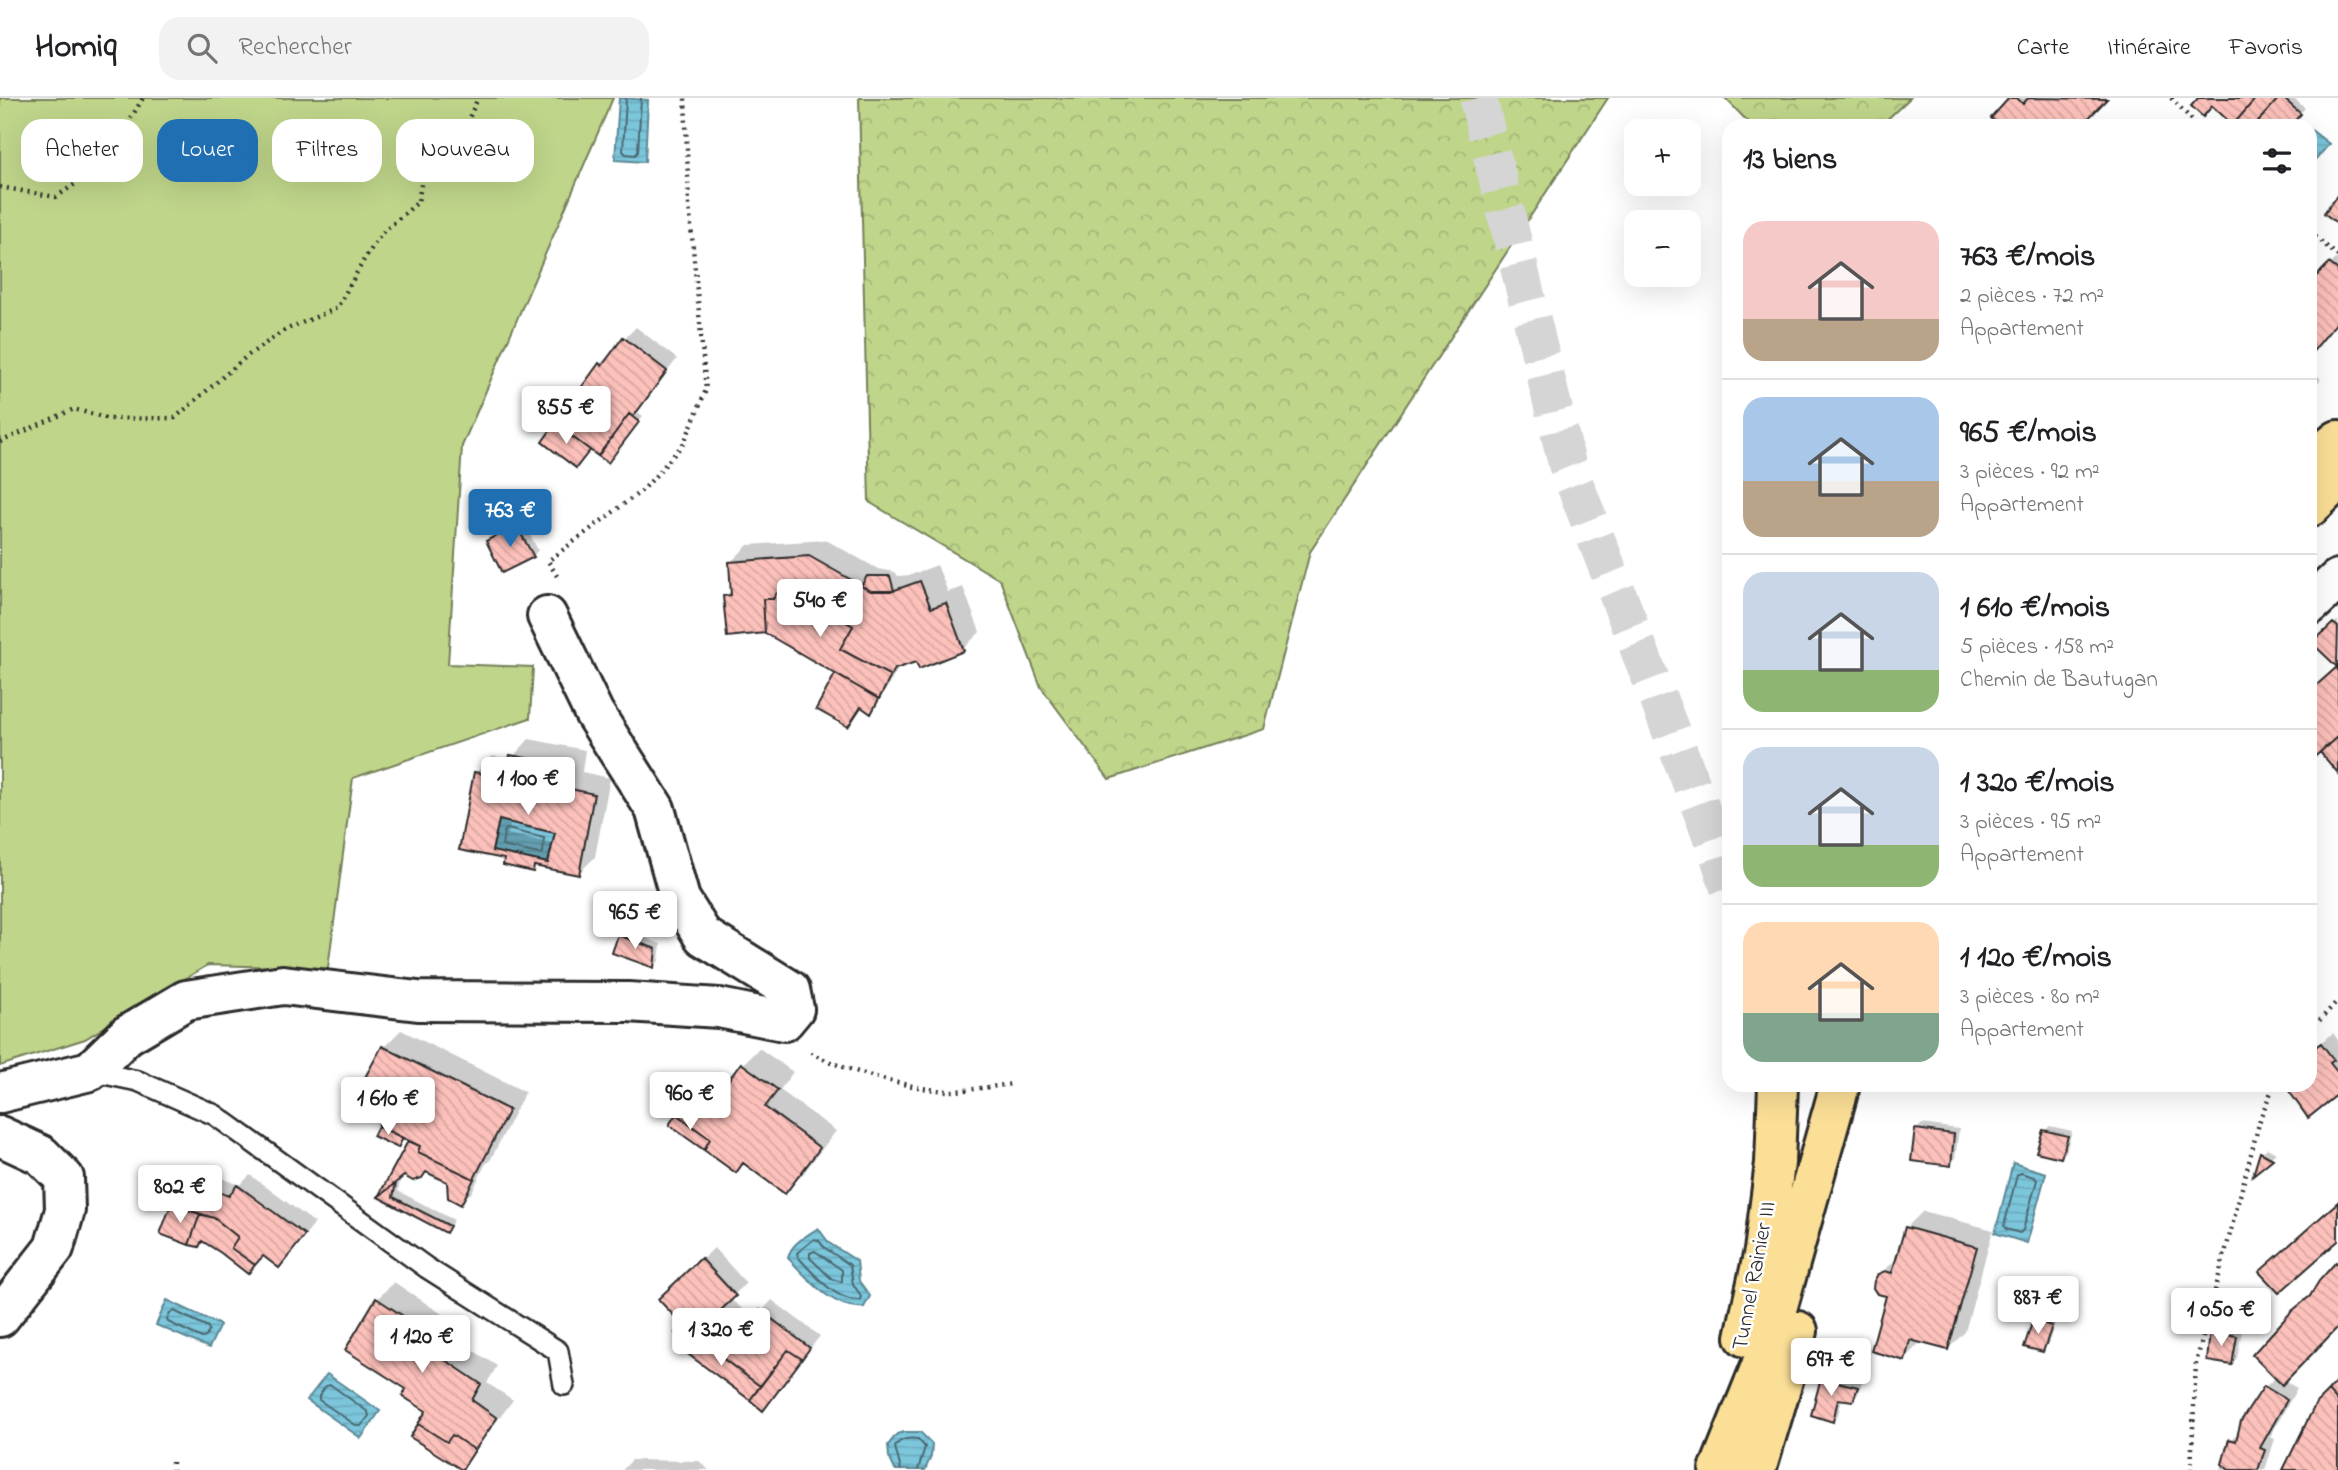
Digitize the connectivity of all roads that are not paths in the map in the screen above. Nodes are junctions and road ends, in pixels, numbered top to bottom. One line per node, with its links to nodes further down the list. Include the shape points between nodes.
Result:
1 (2338, 440): 2 (main road)
2 (2317, 457)
3 (2338, 480): 4 (main road)
4 (2317, 500)
5 (2338, 579): 6 (street)
6 (2317, 598)
7 (547, 616): 8 (street, via 594,713 655,809 680,899 703,936 790,990 794,1009 784,1021 719,1008 628,1002 418,1001 282,985 186,1000 127,1035)
8 (90, 1071): 12 (street); 15 (lane, via 138,1081 215,1115 427,1268 558,1351)
9 (1778, 1092): 16 (main road, Tunnel Rainier III, via 1764,1251 1739,1361)
10 (1838, 1092): 16 (main road)
11 (1865, 1092): 16 (main road, via 1808,1297)
12 (0, 1093)
13 (0, 1136): 14 (street, via 41,1155 64,1178 65,1210 54,1248)
14 (0, 1317)
15 (564, 1385)
16 (1732, 1469)

